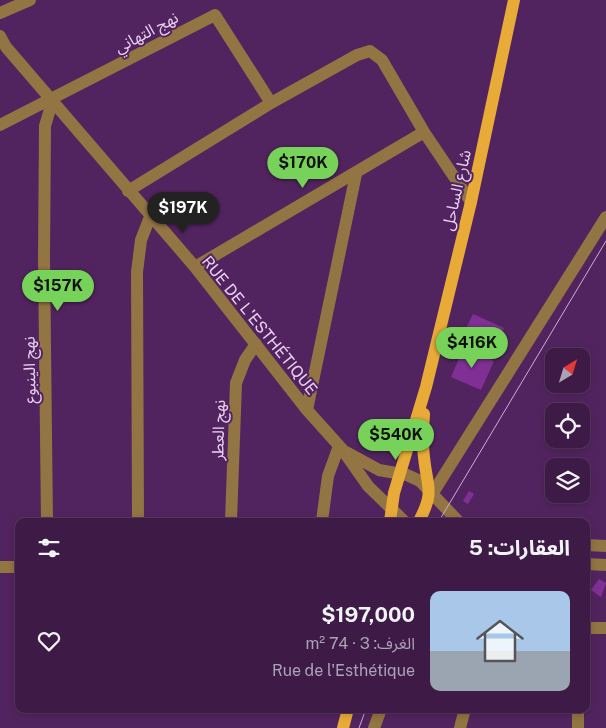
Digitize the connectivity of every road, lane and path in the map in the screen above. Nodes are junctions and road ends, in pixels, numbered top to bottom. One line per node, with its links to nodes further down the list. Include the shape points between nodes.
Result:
1 (30, 0): 3 (street)
2 (514, 0): 11 (main road, شارع الساحل)
3 (0, 13)
4 (0, 36): 5 (street, RUE DE L'ESTHÉTIQUE)
5 (52, 100): 6 (street, نهج التهاني, via 215,15); 7 (street); 10 (street, RUE DE L'ESTHÉTIQUE); 22 (street, نهج الينبوع, via 45,126)
6 (271, 103): 8 (street, via 370,51 382,60); 10 (street)
7 (0, 125)
8 (424, 132): 9 (street); 11 (street)
9 (356, 174): 14 (street); 17 (street)
10 (128, 191): 13 (street, RUE DE L'ESTHÉTIQUE)
11 (471, 202): 16 (main road, شارع الساحل)
12 (606, 216): 20 (street)
13 (150, 217): 14 (street, RUE DE L'ESTHÉTIQUE); 23 (street, via 141,240 137,272)
14 (195, 267): 15 (street, RUE DE L'ESTHÉTIQUE)
15 (256, 344): 17 (street, RUE DE L'ESTHÉTIQUE); 24 (street, نهج العطر, via 244,360 236,383)
16 (426, 387): 19 (main road, شارع الساحل); 20 (main road, شارع الساحل, via 424,457)
17 (307, 410): 18 (street, RUE DE L'ESTHÉTIQUE)
18 (341, 448): 19 (street, RUE DE L'ESTHÉTIQUE, via 369,466); 21 (street, RUE DE L'ESTHÉTIQUE); 25 (street, via 328,476)
19 (399, 475): 20 (street, RUE DE L'ESTHÉTIQUE, via 420,481); 21 (main road, شارع الساحل)
20 (430, 495): 26 (main road); 27 (street, RUE DE L'ESTHÉTIQUE)
21 (391, 516)
22 (47, 518)
23 (138, 518)
24 (231, 518)
25 (322, 518)
26 (420, 518)
27 (455, 518)
28 (590, 545): 29 (street)
29 (606, 546)
30 (590, 564): 31 (street)
31 (606, 565)
32 (0, 567): 33 (street)
33 (15, 567)
34 (590, 628): 35 (street)
35 (606, 628)
36 (347, 713): 40 (main road)
37 (380, 713): 41 (street)
38 (464, 713): 42 (street)
39 (578, 713): 43 (street)
40 (343, 728)
41 (374, 728)
42 (460, 728)
43 (578, 728)

